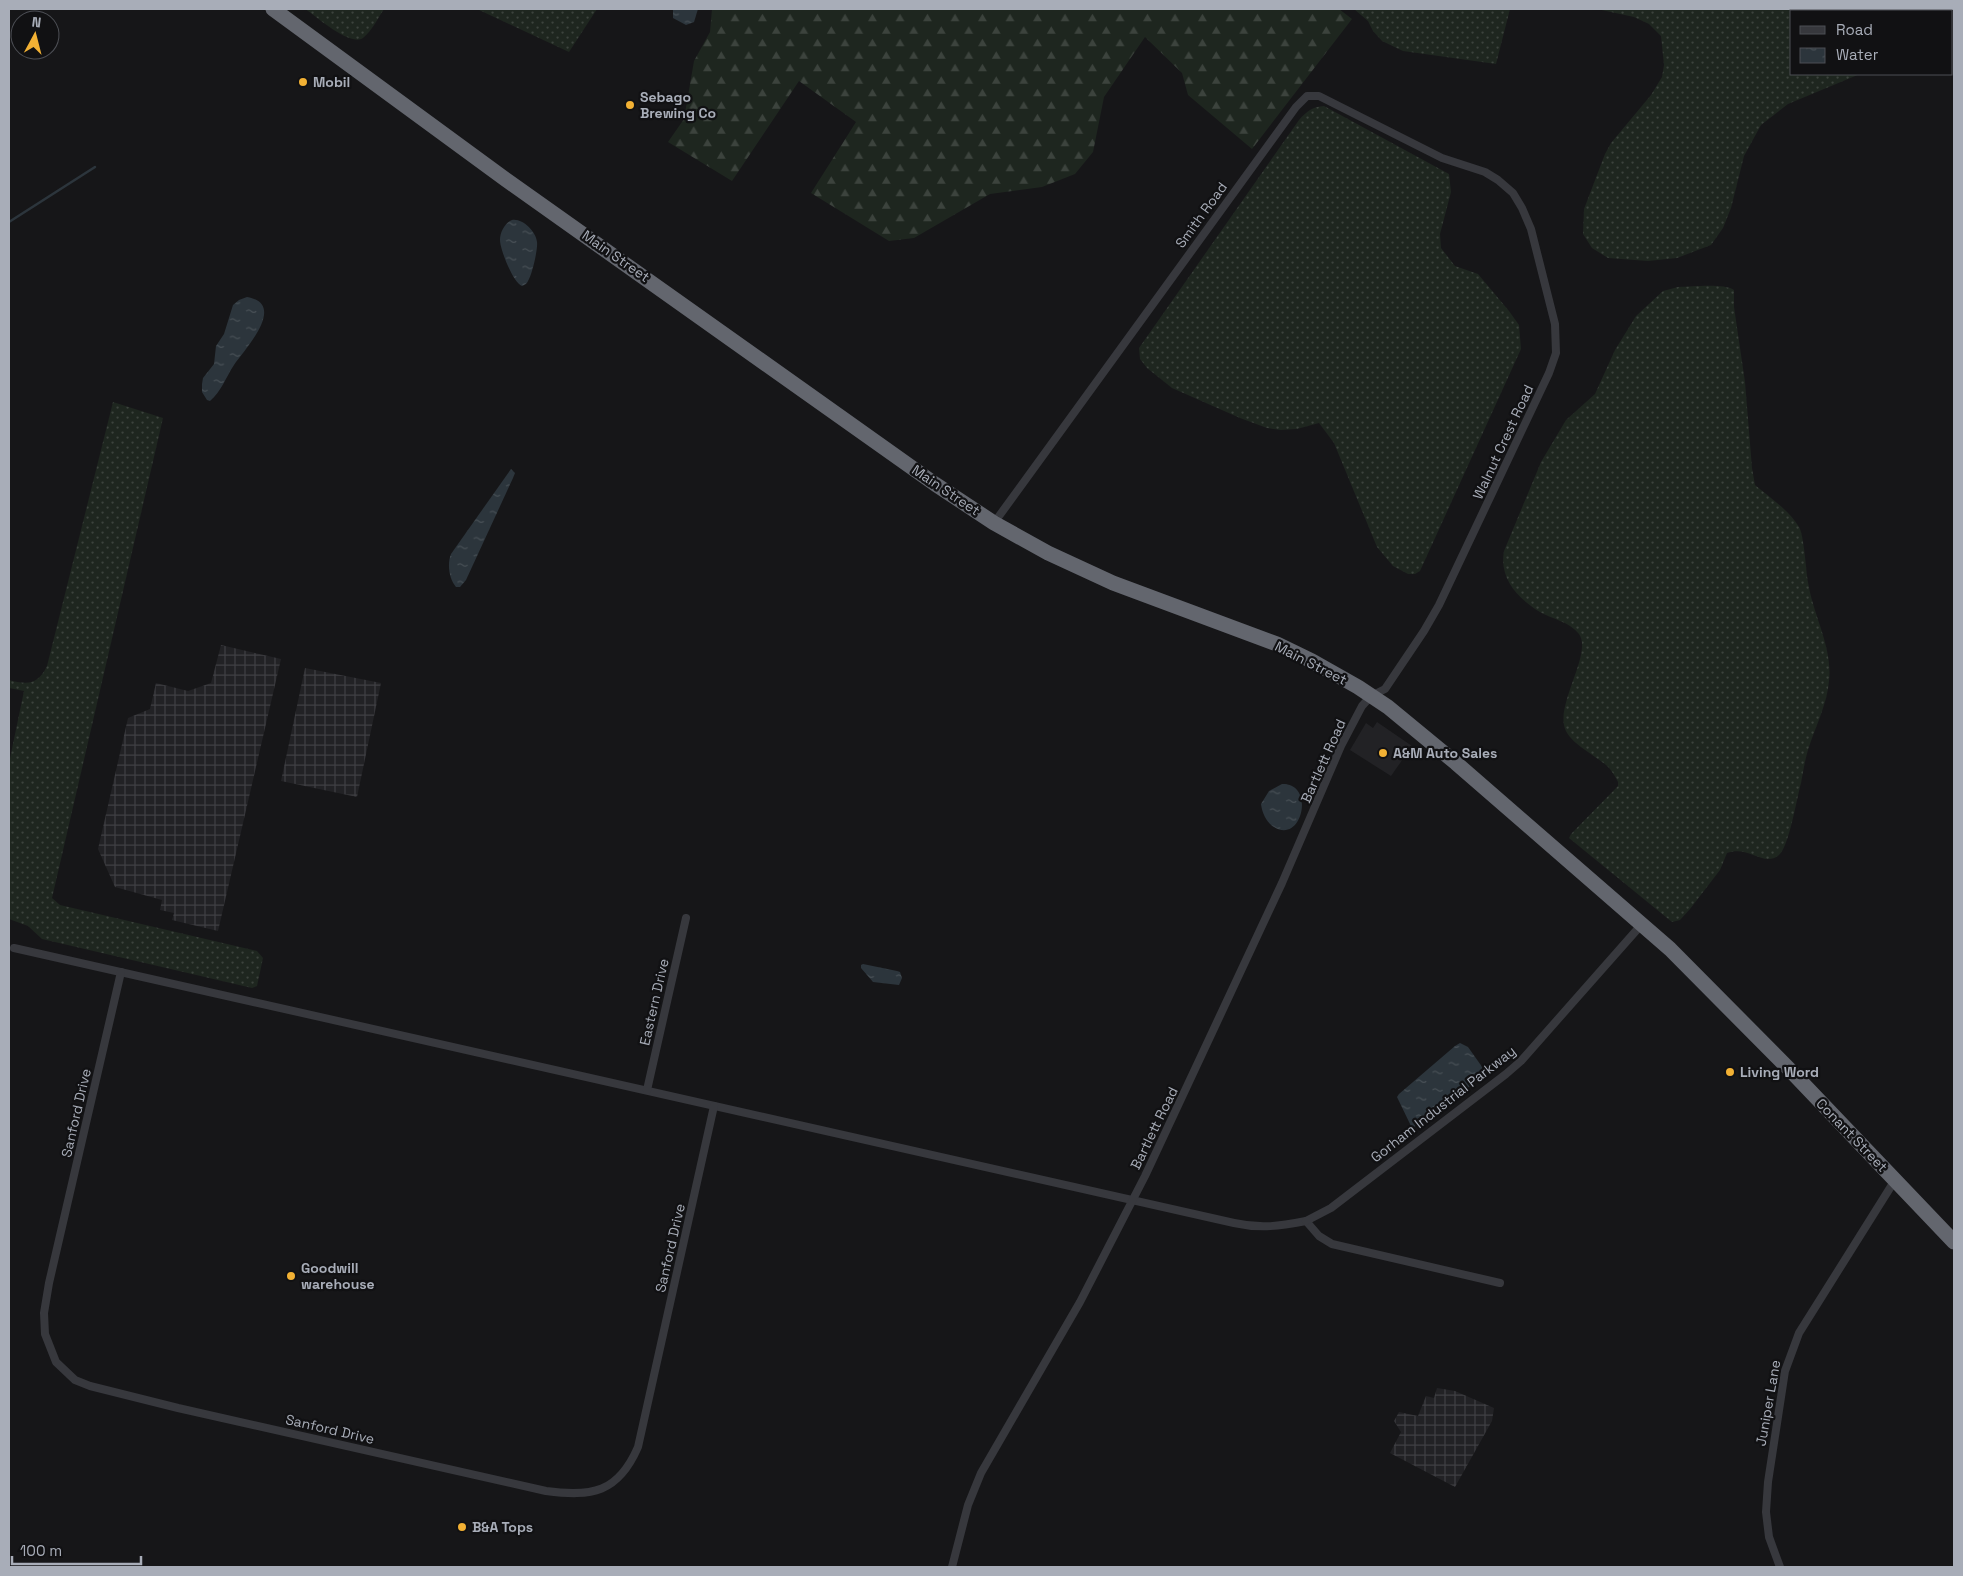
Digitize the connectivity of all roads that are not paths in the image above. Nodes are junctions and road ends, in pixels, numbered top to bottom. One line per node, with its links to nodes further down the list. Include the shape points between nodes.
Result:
1 (273, 9): 3 (highway, Main Street, via 505,179)
2 (1498, 180): 3 (street, Smith Road, via 1480,170 1442,158 1318,96 1302,99); 4 (street, Walnut Crest Road, via 1516,198 1531,229 1555,324 1556,353 1545,382 1424,631 1384,689)
3 (994, 523): 4 (highway, Main Street, via 1113,583 1277,644)
4 (1371, 696): 6 (highway, Main Street, via 1424,736); 12 (street, Bartlett Road, via 1362,706 1341,746 1282,883)
5 (686, 918): 9 (street, Eastern Drive)
6 (1642, 924): 11 (highway, Conant Street, via 1699,978); 13 (street, Gorham Industrial Parkway, via 1521,1061 1330,1208)
7 (14, 948): 8 (street)
8 (121, 972): 9 (street); 10 (street, Sanford Drive, via 49,1282 44,1313 45,1334 56,1362 75,1380 178,1408 546,1491 585,1494 606,1487 629,1466 638,1447)
9 (647, 1090): 10 (street)
10 (714, 1106): 12 (street)
11 (1895, 1180): 14 (highway, Conant Street); 17 (street, Juniper Lane, via 1808,1316 1785,1371 1766,1512 1768,1537)
12 (1133, 1200): 13 (street, via 1251,1227); 16 (street, Bartlett Road, via 1080,1302 981,1473 968,1505)
13 (1306, 1222): 15 (street, via 1318,1236 1332,1244)
14 (1954, 1242)
15 (1500, 1283)
16 (952, 1567)
17 (1780, 1567)

